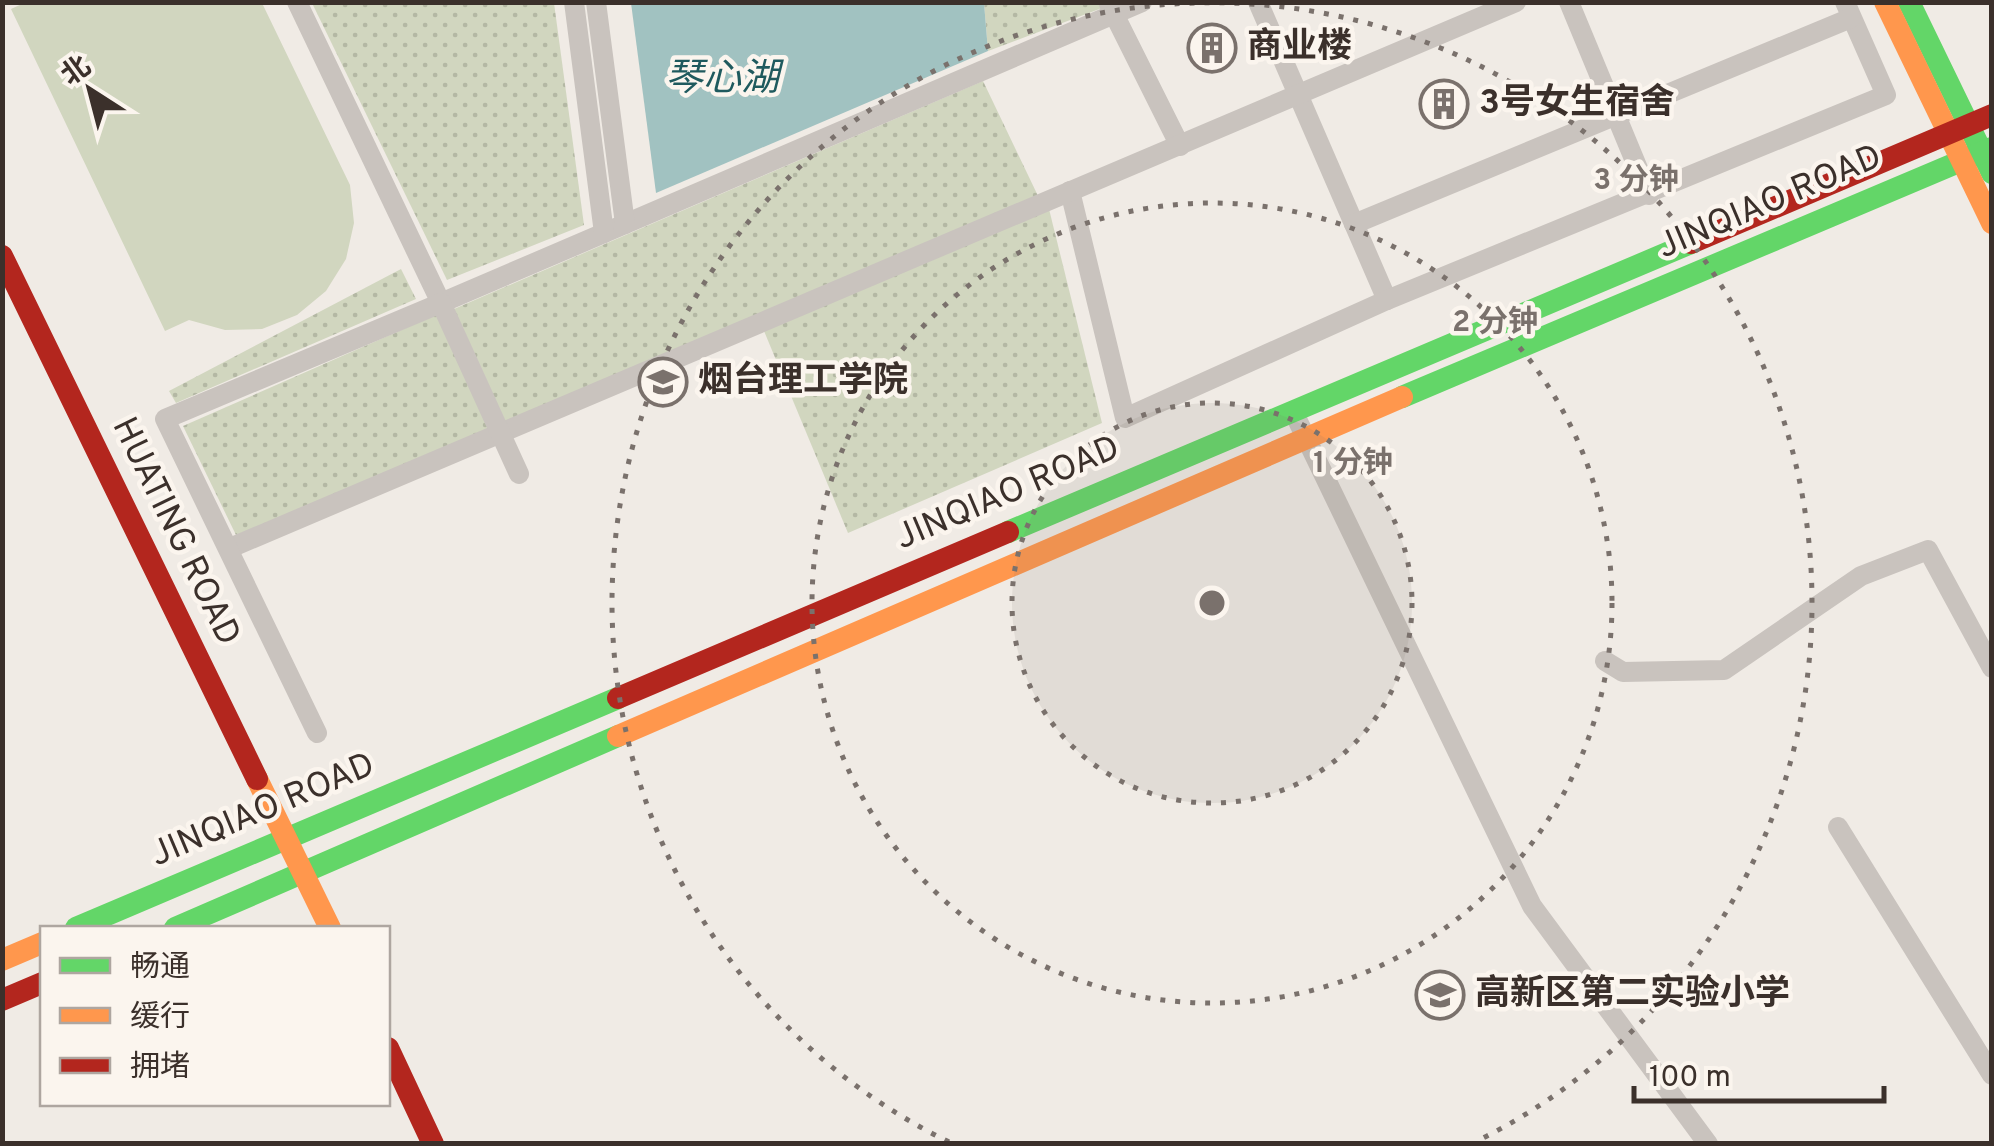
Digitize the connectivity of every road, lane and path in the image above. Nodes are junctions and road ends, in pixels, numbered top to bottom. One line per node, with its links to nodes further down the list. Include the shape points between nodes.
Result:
1 (296, 2): 25 (street)
2 (574, 2): 22 (street)
3 (596, 2): 20 (street)
4 (1142, 2): 10 (street)
5 (1258, 2): 12 (street)
6 (1516, 2): 12 (street)
7 (1569, 2): 18 (street)
8 (1884, 2): 14 (street)
9 (1908, 2): 14 (street)
10 (1111, 8): 15 (street); 20 (street)
11 (1848, 10): 18 (street, via 1886,96); 21 (street)
12 (1298, 96): 15 (street); 21 (street)
13 (1992, 115): 14 (street, JINQIAO ROAD)
14 (1957, 128): 16 (street); 26 (street, JINQIAO ROAD)
15 (1180, 146): 17 (street)
16 (1981, 158): 19 (street); 27 (street, JINQIAO ROAD)
17 (1070, 191): 24 (street, via 1125,418); 29 (street)
18 (1649, 195): 24 (street)
19 (1992, 223)
20 (624, 224): 22 (street)
21 (1354, 224): 24 (street)
22 (604, 233): 25 (street)
23 (2, 256): 34 (street, HUATING ROAD)
24 (1386, 300)
25 (441, 303): 28 (street); 29 (street, via 164,419)
26 (1293, 410): 27 (street); 34 (street, JINQIAO ROAD)
27 (1305, 438): 35 (street, JINQIAO ROAD); 46 (street, via 1532,906)
28 (518, 474)
29 (230, 548): 32 (street)
30 (1605, 661): 31 (street, via 1623,672 1724,670 1861,576 1928,550)
31 (1992, 668)
32 (316, 733)
33 (1838, 826): 44 (street)
34 (286, 838): 35 (street, HUATING ROAD); 36 (street, JINQIAO ROAD)
35 (304, 875): 37 (street, JINQIAO ROAD); 38 (street)
36 (81, 926)
37 (179, 926)
38 (329, 926)
39 (40, 944): 40 (street)
40 (2, 960)
41 (40, 984): 42 (street)
42 (2, 1000)
43 (390, 1052): 45 (street)
44 (1992, 1075)
45 (433, 1144)
46 (1708, 1144)

